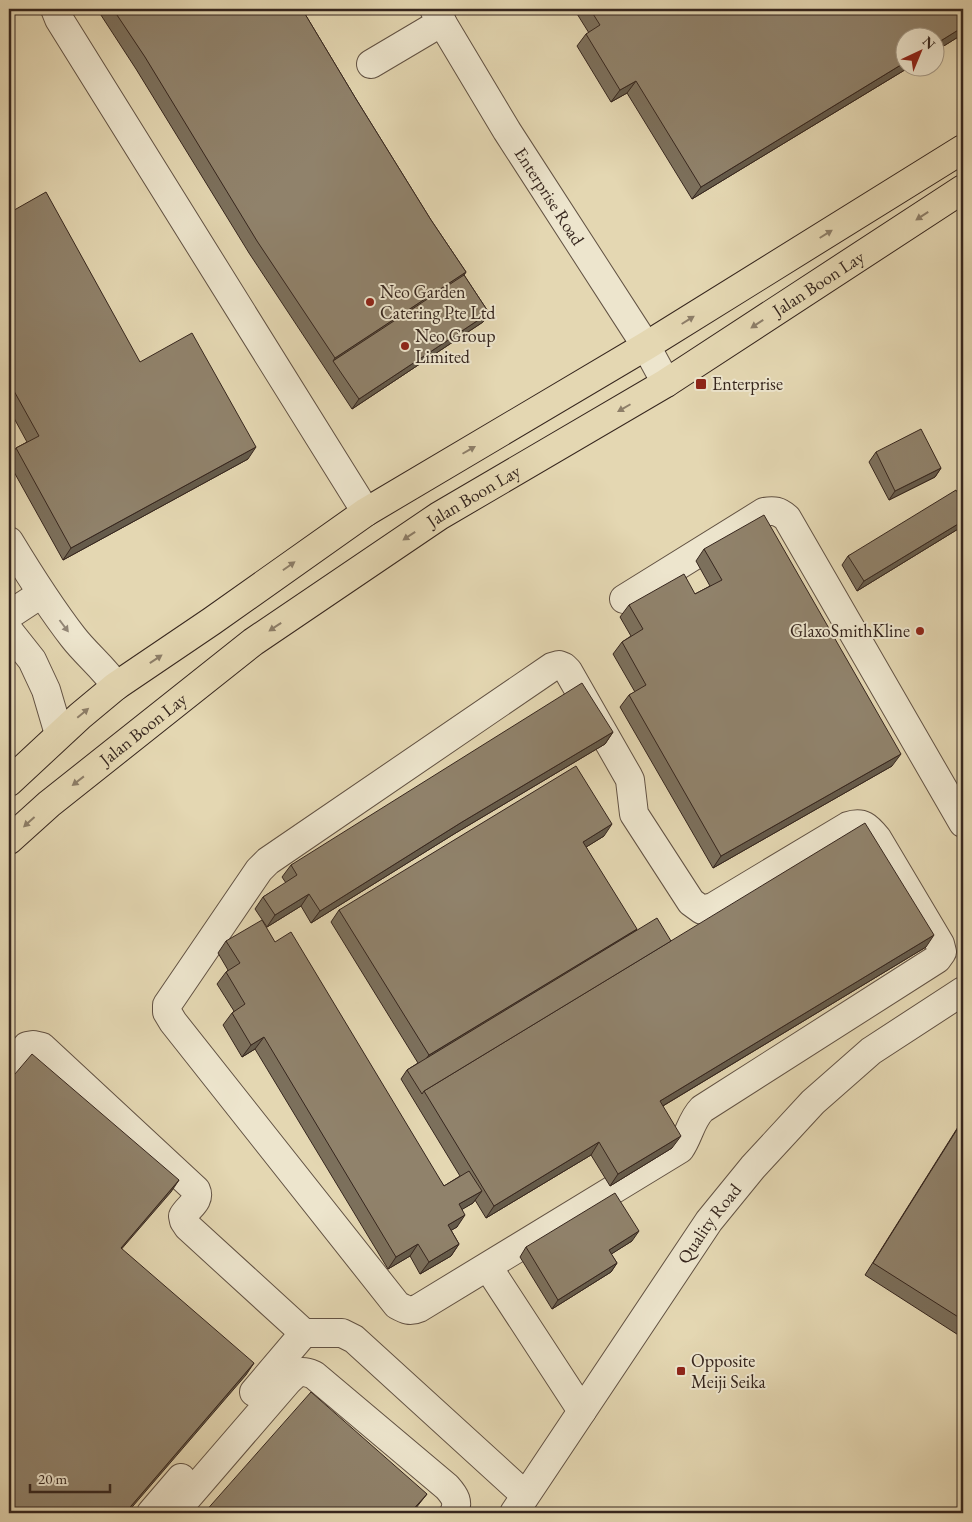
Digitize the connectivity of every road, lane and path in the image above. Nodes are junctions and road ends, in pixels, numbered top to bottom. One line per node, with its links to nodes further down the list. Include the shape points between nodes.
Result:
1 (55, 9): 8 (street)
2 (438, 15): 3 (street); 6 (street, Enterprise Road, via 507,131)
3 (371, 64)
4 (963, 149): 6 (main road, one-way to 4)
5 (963, 189): 7 (main road, Jalan Boon Lay, one-way to 7)
6 (646, 346): 7 (street, Enterprise Road); 8 (main road, one-way to 6)
7 (666, 383): 18 (main road, Jalan Boon Lay, one-way to 18, via 439,516 253,642 49,804)
8 (366, 512): 14 (main road, one-way to 8)
9 (9, 541): 10 (street)
10 (41, 594): 12 (street); 14 (street, one-way to 14, via 74,639)
11 (624, 600): 17 (street, via 764,512 780,512 787,518)
12 (9, 614)
13 (9, 631): 15 (street, via 32,660 46,690)
14 (116, 686): 15 (main road, one-way to 14)
15 (59, 734): 16 (main road)
16 (9, 782)
17 (963, 823)
18 (9, 840)
19 (963, 991): 23 (street, Quality Road, via 870,1051 789,1127 709,1221)
20 (9, 1068): 22 (street, via 28,1046 42,1047 196,1190 198,1198 184,1212 184,1221)
21 (488, 1267): 21 (street, via 680,1149 702,1108 937,959 942,952 877,838 864,825 856,823 713,907 702,910 696,907 634,814 628,776 568,671 559,665 268,861 167,1004 167,1012 173,1022 397,1305 412,1311); 23 (street)
22 (304, 1333): 24 (street, via 342,1333 354,1339); 25 (street)
23 (582, 1411): 24 (street, Quality Road)
24 (519, 1504)
25 (151, 1513)
26 (174, 1513): 27 (street, via 297,1372 314,1375 447,1487 457,1503)
27 (454, 1513)

